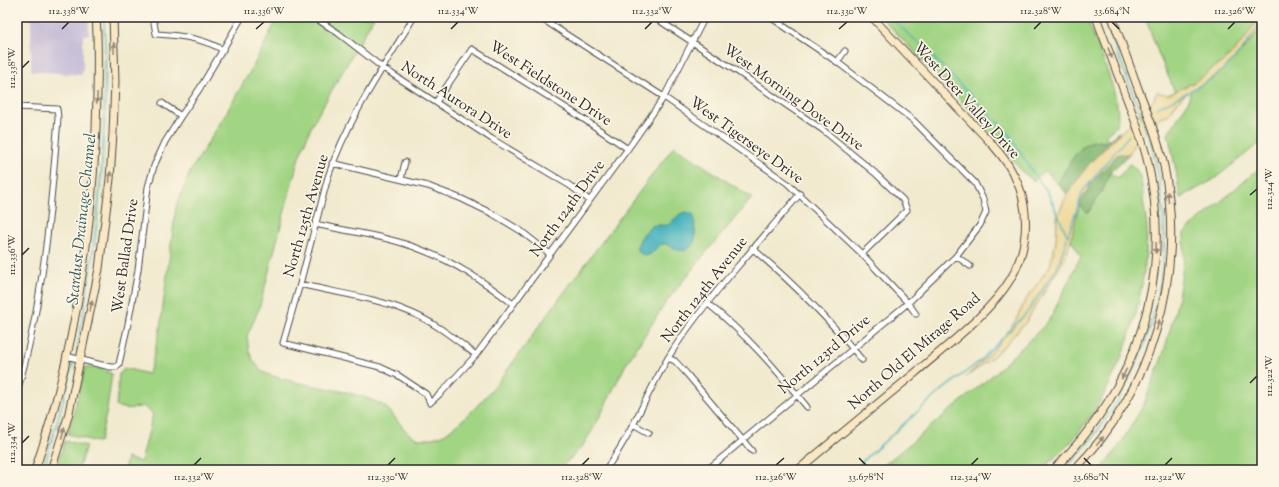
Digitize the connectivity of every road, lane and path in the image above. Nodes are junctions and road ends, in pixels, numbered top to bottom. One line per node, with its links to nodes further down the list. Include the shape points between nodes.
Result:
1 (96, 17): 45 (street, one-way to 45, via 98,61 94,167 82,274)
2 (113, 17): 47 (street, one-way to 2, via 99,268 110,178 115,82)
3 (152, 17): 16 (street, via 156,34 174,34 211,42)
4 (242, 17): 16 (street, West Ballad Drive)
5 (314, 17): 19 (street, North Aurora Drive)
6 (414, 17): 19 (street, North 125th Avenue)
7 (539, 17): 20 (street, West Tigerseye Drive)
8 (654, 17): 15 (street, West Morning Dove Drive)
9 (706, 17): 15 (street, North 124th Drive)
10 (770, 17): 14 (street)
11 (872, 17): 32 (street, West Deer Valley Drive, via 1007,162 1022,196)
12 (1096, 17): 62 (street, one-way to 62, via 1142,141 1152,186 1156,226 1155,260 1146,315 1128,367 1112,398 1087,433)
13 (1112, 17): 63 (street, one-way to 13, via 1105,434 1132,391 1154,340 1165,298 1170,261 1171,228 1167,184 1159,148)
14 (779, 19): 18 (street)
15 (693, 42): 20 (street, North 124th Drive); 35 (street, West Morning Dove Drive, via 823,130 903,200 907,210)
16 (223, 50): 24 (street, West Ballad Drive)
17 (844, 51): 18 (street)
18 (837, 62): 36 (street, North 123rd Drive, via 899,108 975,183 986,212 980,225)
19 (383, 68): 21 (street, North Aurora Drive); 27 (street, North 125th Avenue, via 343,136)
20 (664, 97): 25 (street, North 124th Drive); 29 (street, West Tigerseye Drive, via 772,171)
21 (436, 102): 25 (street, West Fieldstone Drive, via 472,49); 30 (street, North Aurora Drive)
22 (162, 103): 24 (street)
23 (17, 107): 49 (street, via 58,108 44,267)
24 (180, 116): 47 (street, West Ballad Drive, via 154,166 148,187 138,270 119,364 110,367)
25 (628, 149): 30 (street, North 124th Drive)
26 (405, 162): 28 (street)
27 (332, 163): 28 (street); 31 (street, North 125th Avenue)
28 (401, 179): 34 (street, via 428,186 493,214 521,231)
29 (800, 194): 33 (street, North 124th Avenue); 35 (street, West Tigerseye Drive)
30 (589, 200): 34 (street, North 124th Drive)
31 (315, 224): 38 (street, North 125th Avenue); 41 (street, via 421,249 454,263)
32 (1025, 236): 61 (street, North Old El Mirage Road, via 1020,259 1013,274 987,308 947,345)
33 (752, 248): 39 (street, North 124th Avenue); 43 (street, via 794,285)
34 (550, 254): 41 (street, North 124th Drive)
35 (862, 254): 40 (street, West Tigerseye Drive)
36 (956, 256): 37 (street); 40 (street, North 123rd Drive)
37 (970, 266)
38 (300, 284): 44 (street, via 405,310 445,331); 51 (street, North 125th Avenue, via 283,343 380,367 426,394)
39 (707, 303): 46 (street, North 124th Avenue); 50 (street, via 754,346)
40 (908, 303): 42 (street, West Tigerseye Drive); 43 (street, North 123rd Drive)
41 (513, 304): 44 (street, North 124th Drive)
42 (916, 314)
43 (852, 348): 48 (street); 50 (street, North 123rd Drive)
44 (476, 355): 51 (street, North 124th Drive)
45 (66, 356): 47 (street); 57 (street)
46 (668, 358): 53 (street, North 124th Avenue); 55 (street, via 675,361 686,373)
47 (80, 360): 58 (street, one-way to 47, via 68,416)
48 (862, 360)
49 (17, 392)
50 (797, 394): 52 (street); 55 (street, North 123rd Drive)
51 (430, 403)
52 (807, 407)
53 (633, 424): 54 (street); 59 (street, North 124th Avenue)
54 (649, 432)
55 (742, 440): 56 (street); 60 (street, North 123rd Drive)
56 (752, 452)
57 (35, 470)
58 (51, 470)
59 (605, 470)
60 (707, 470)
61 (798, 470)
62 (1054, 470)
63 (1074, 470)

